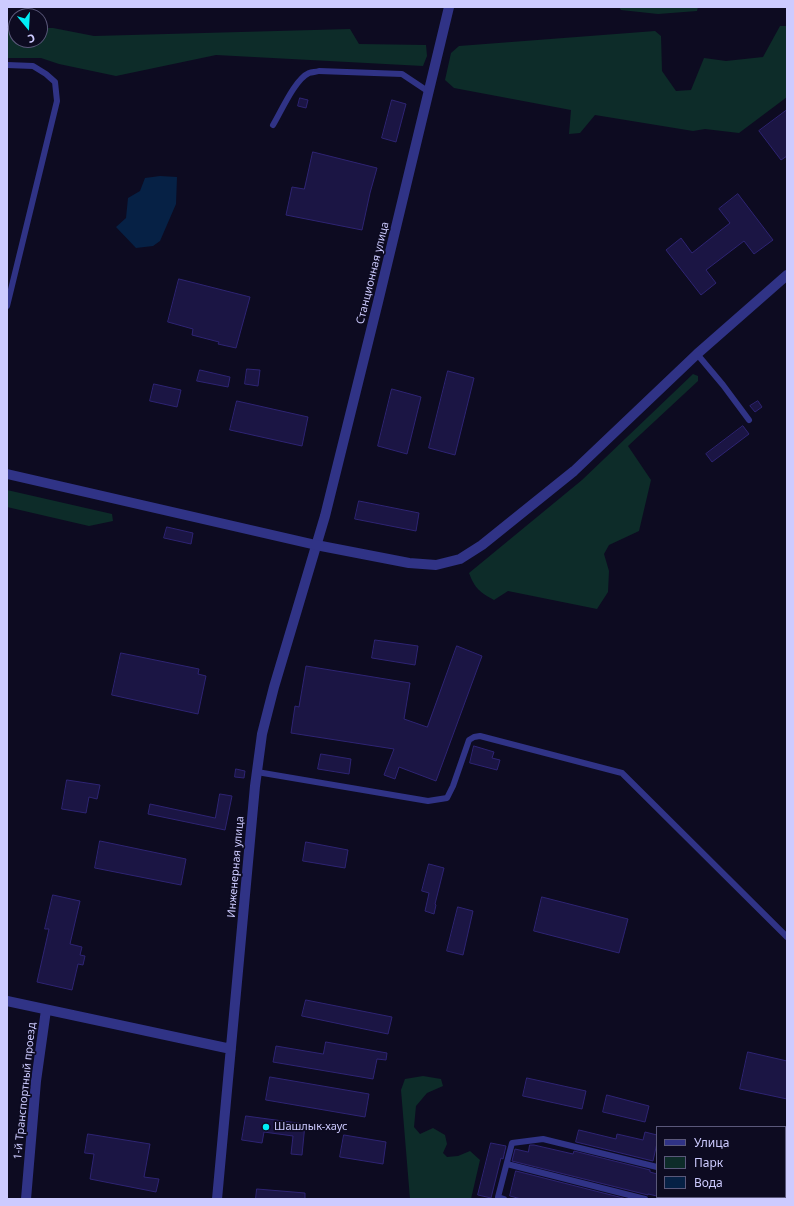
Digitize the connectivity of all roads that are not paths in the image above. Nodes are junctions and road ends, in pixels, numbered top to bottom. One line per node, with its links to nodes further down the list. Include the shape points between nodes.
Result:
1 (449, 7): 3 (street, Станционная улица)
2 (7, 65): 6 (lane, via 33,66 46,74 55,82 57,101)
3 (429, 92): 4 (lane, via 402,74 318,71 302,78); 10 (street, Станционная улица)
4 (273, 125)
5 (787, 275): 7 (street)
6 (7, 306)
7 (697, 354): 8 (lane); 10 (street, via 574,471 482,546 460,559 436,565 409,564)
8 (749, 420)
9 (7, 474): 10 (street)
10 (316, 545): 11 (street, Инженерная улица, via 274,687 262,734)
11 (257, 772): 12 (lane, via 428,801 447,798 454,786 469,740 480,736 622,773); 15 (street, Инженерная улица)
12 (787, 937)
13 (7, 1001): 14 (street)
14 (46, 1010): 15 (street); 18 (street, 1-й Транспортный проезд, via 36,1081)
15 (231, 1049): 19 (street, Инженерная улица)
16 (507, 1164): 17 (lane, via 512,1143 544,1139); 20 (lane, via 498,1198); 21 (lane)
17 (656, 1167)
18 (26, 1199)
19 (217, 1199)
20 (504, 1199)
21 (645, 1199)

